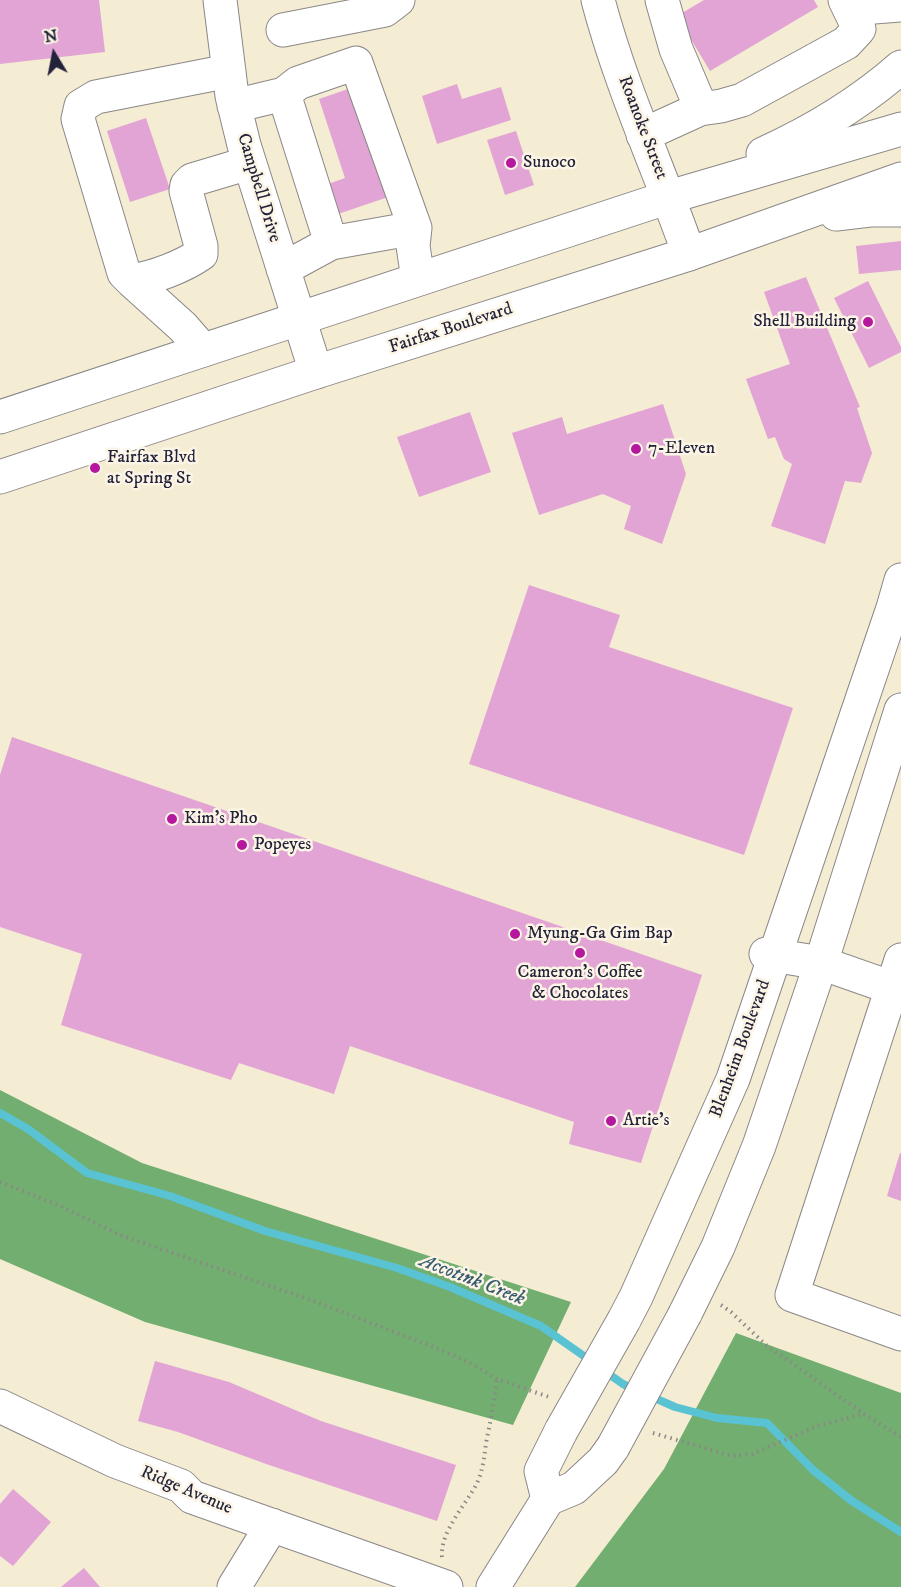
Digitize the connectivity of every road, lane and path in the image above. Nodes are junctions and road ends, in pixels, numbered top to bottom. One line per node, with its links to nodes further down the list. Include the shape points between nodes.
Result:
1 (220, 0): 9 (main road, Campbell Drive)
2 (398, 0): 7 (main road, via 385,10)
3 (598, 0): 14 (main road, Roanoke Street)
4 (662, 0): 12 (main road)
5 (898, 4): 6 (main road)
6 (849, 6): 12 (main road, via 860,29 846,43 742,100)
7 (283, 30)
8 (901, 67): 17 (main road, via 872,93 823,124)
9 (229, 71): 11 (main road, Campbell Drive); 25 (main road, via 96,97 81,106 78,119 124,273)
10 (284, 94): 11 (main road); 20 (main road, via 298,82 356,63); 21 (main road)
11 (234, 106): 15 (main road, Campbell Drive)
12 (700, 109): 14 (main road)
13 (901, 129): 17 (main road)
14 (643, 135): 17 (main road, Roanoke Street)
15 (249, 163): 23 (main road, Campbell Drive); 25 (main road, via 192,180 187,185 201,254)
16 (901, 179): 19 (main road, Fairfax Boulevard)
17 (669, 197): 22 (main road, Roanoke Street); 24 (main road)
18 (901, 210): 19 (main road, via 870,210)
19 (778, 222): 22 (main road, Fairfax Boulevard)
20 (415, 228): 21 (main road); 24 (main road, via 413,246)
21 (331, 243): 23 (main road)
22 (689, 254): 28 (main road, Fairfax Boulevard)
23 (283, 269): 26 (main road, Campbell Drive)
24 (418, 279): 26 (main road)
25 (132, 281): 27 (main road)
26 (299, 318): 27 (main road); 28 (main road, Campbell Drive)
27 (203, 350): 29 (main road)
28 (316, 372): 30 (main road, Fairfax Boulevard)
29 (0, 417)
30 (0, 477)
31 (898, 600): 33 (main road, Blenheim Boulevard)
32 (901, 710): 34 (main road)
33 (771, 955): 34 (main road); 45 (main road, Blenheim Boulevard, bridge, via 734,1079 636,1297 541,1471)
34 (821, 963): 35 (main road); 37 (main road, via 759,1146)
35 (898, 979): 38 (main road, via 792,1295)
36 (0, 1182): 39 (path, via 120,1235 439,1349)
37 (691, 1303): 42 (path, via 731,1312 766,1345); 45 (main road, bridge, via 603,1461 574,1488)
38 (901, 1334)
39 (497, 1379): 40 (path); 47 (path, via 485,1460 477,1483 448,1533)
40 (552, 1398)
41 (0, 1406): 46 (main road, Ridge Avenue, via 115,1461 182,1486 192,1497)
42 (864, 1414): 43 (path, via 820,1425 752,1454 732,1456); 44 (path)
43 (649, 1432)
44 (901, 1437)
45 (548, 1499): 49 (main road)
46 (272, 1525): 47 (main road, Ridge Avenue); 48 (main road)
47 (438, 1584)
48 (234, 1587)
49 (494, 1587)

